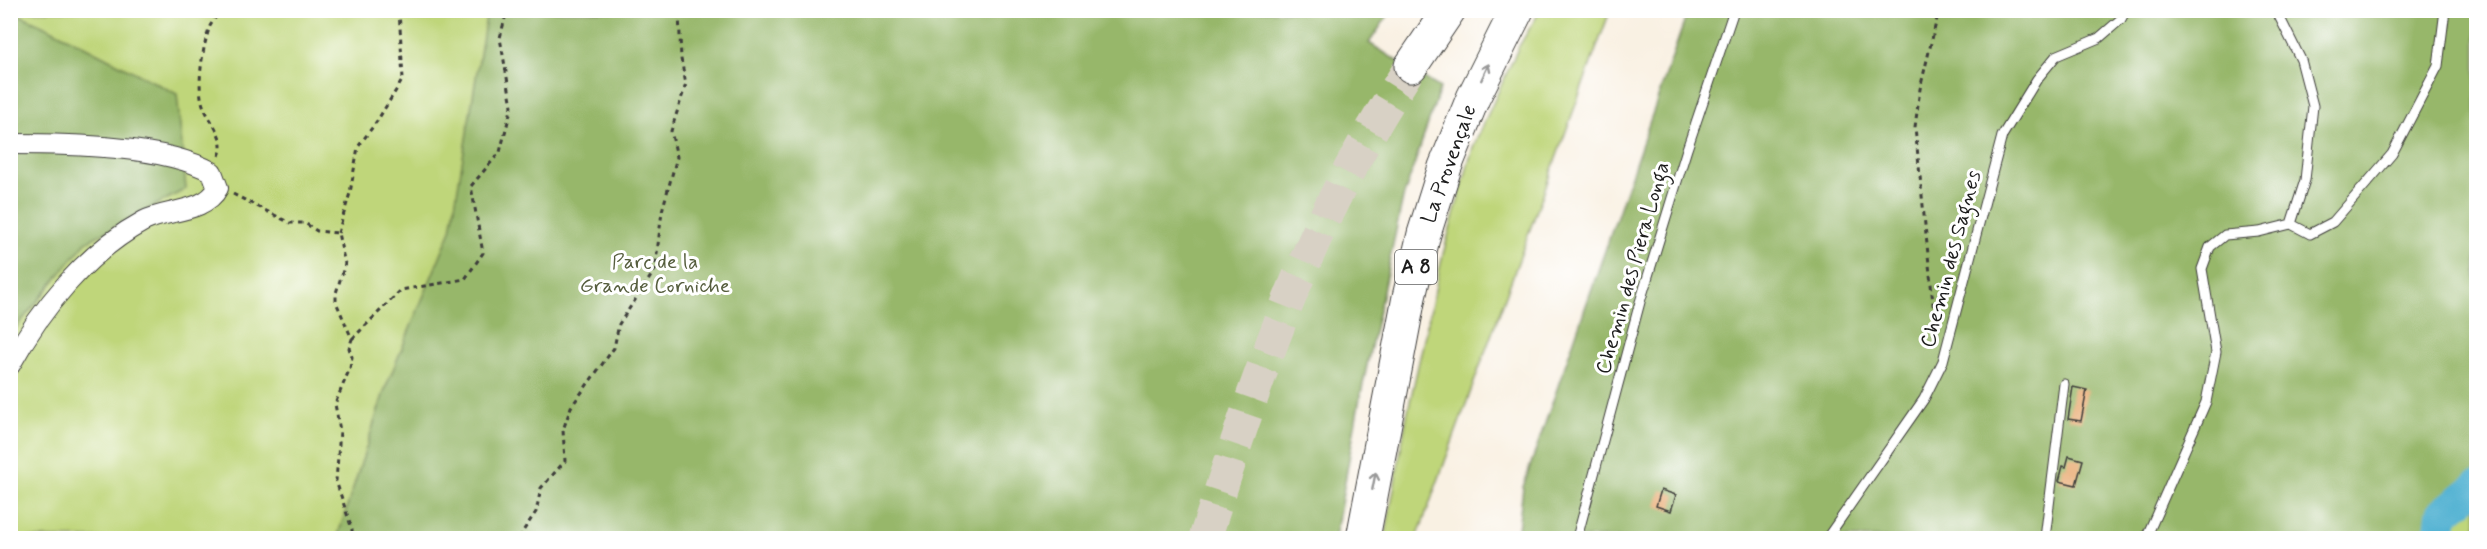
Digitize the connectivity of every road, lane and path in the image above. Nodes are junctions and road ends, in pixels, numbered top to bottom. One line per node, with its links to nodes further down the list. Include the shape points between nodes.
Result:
1 (221, 10): 14 (path, via 210,26 198,84 222,149)
2 (399, 10): 16 (path, via 403,78 358,147)
3 (507, 10): 17 (path, via 500,38 512,106 500,152 471,186 483,253 465,279 401,290)
4 (682, 10): 22 (path, via 681,59 686,84 670,131 677,158 662,212 655,270 619,324 614,348 571,407 563,430 565,461 541,488 536,512)
5 (1449, 10): 12 (highway)
6 (1517, 10): 23 (highway, La Provençale / A 8, one-way to 6, via 1424,234 1473,98)
7 (1734, 10): 24 (lane, Chemin des Piera Longa, via 1640,303)
8 (1939, 10): 18 (path, via 1920,89 1916,127 1937,344)
9 (2126, 10): 18 (lane, Chemin des Sagnes, via 2099,38 2056,56 2002,136)
10 (2276, 10): 15 (lane, via 2301,60 2313,106 2305,180)
11 (2445, 10): 15 (lane, via 2438,66 2392,154 2333,222 2310,234)
12 (1411, 66)
13 (10, 144): 14 (street, via 104,148 176,157)
14 (215, 180): 16 (path, via 290,223 305,223 317,231); 19 (street, via 214,196 154,216 123,233 84,268 47,308)
15 (2291, 224): 27 (lane, via 2225,235 2210,247 2202,269 2216,352 2206,402)
16 (338, 233): 17 (path, via 345,264 336,302)
17 (352, 339): 21 (path, via 350,368 335,404 340,431 336,482)
18 (1943, 361): 25 (lane, Chemin des Sagnes, via 1924,399)
19 (10, 365)
20 (2064, 384): 26 (lane)
21 (352, 538)
22 (520, 538)
23 (1363, 538)
24 (1577, 538)
25 (1827, 538)
26 (2045, 538)
27 (2146, 538)

